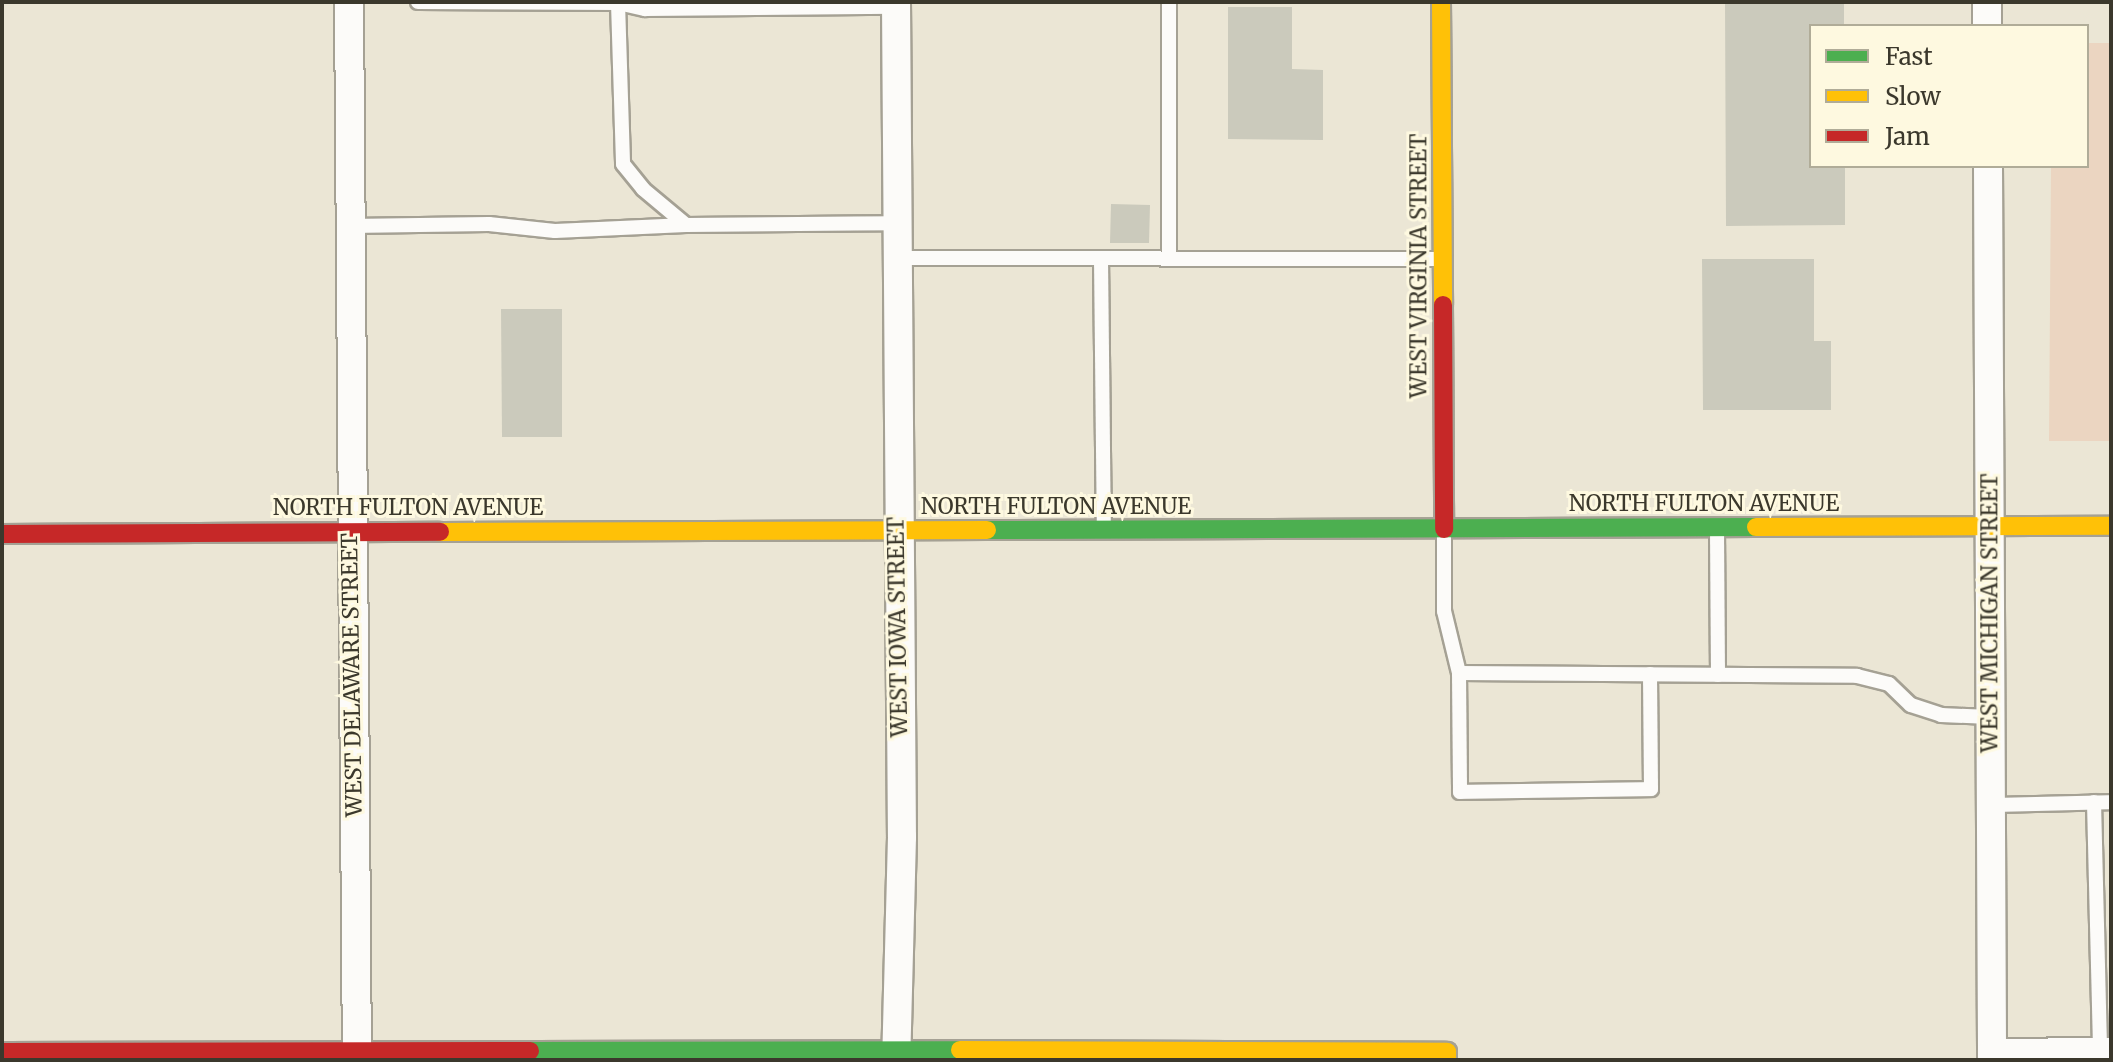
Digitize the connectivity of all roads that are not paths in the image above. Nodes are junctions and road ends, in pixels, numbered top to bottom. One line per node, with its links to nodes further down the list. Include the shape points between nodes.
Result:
1 (349, 2): 12 (street, WEST DELAWARE STREET)
2 (418, 2): 6 (lane)
3 (1169, 2): 15 (lane)
4 (1441, 2): 16 (main road, WEST VIRGINIA STREET)
5 (1987, 2): 8 (street)
6 (618, 3): 7 (lane, via 645,9); 11 (lane, via 623,164 643,189)
7 (896, 5): 10 (street, WEST IOWA STREET)
8 (1987, 24)
9 (1988, 168): 17 (street, WEST MICHIGAN STREET)
10 (896, 223): 11 (lane); 13 (street, WEST IOWA STREET)
11 (686, 225): 12 (lane, via 555,231 489,224)
12 (350, 226): 21 (street, WEST DELAWARE STREET)
13 (896, 258): 14 (lane); 22 (street, WEST IOWA STREET)
14 (1101, 258): 15 (lane); 23 (lane)
15 (1169, 258): 16 (lane)
16 (1443, 259): 20 (main road, WEST VIRGINIA STREET)
17 (1989, 526): 18 (main road, NORTH FULTON AVENUE); 19 (main road, NORTH FULTON AVENUE); 28 (street, WEST MICHIGAN STREET)
18 (2111, 526)
19 (1717, 528): 20 (main road, NORTH FULTON AVENUE); 27 (lane)
20 (1444, 529): 23 (main road, NORTH FULTON AVENUE); 25 (lane, via 1444,611)
21 (350, 531): 22 (main road, NORTH FULTON AVENUE); 24 (main road, NORTH FULTON AVENUE); 37 (street, WEST DELAWARE STREET)
22 (896, 531): 23 (main road, NORTH FULTON AVENUE); 35 (street, WEST IOWA STREET, via 902,837)
23 (1104, 531)
24 (2, 534)
25 (1459, 673): 26 (lane); 26 (lane, via 1460,792 1651,789)
26 (1650, 674): 27 (lane)
27 (1718, 675): 28 (lane, via 1857,676 1889,684 1911,705 1941,715)
28 (1990, 717): 31 (street, WEST MICHIGAN STREET)
29 (2094, 802): 30 (lane); 31 (lane); 32 (lane)
30 (2111, 802)
31 (1991, 805): 40 (street, WEST MICHIGAN STREET)
32 (2104, 968): 34 (lane)
33 (2, 1052): 38 (main road)
34 (2105, 1052): 40 (street)
35 (896, 1054): 36 (main road); 37 (main road)
36 (1152, 1054): 39 (main road)
37 (357, 1055): 38 (main road)
38 (73, 1056)
39 (1447, 1056)
40 (1992, 1056)

